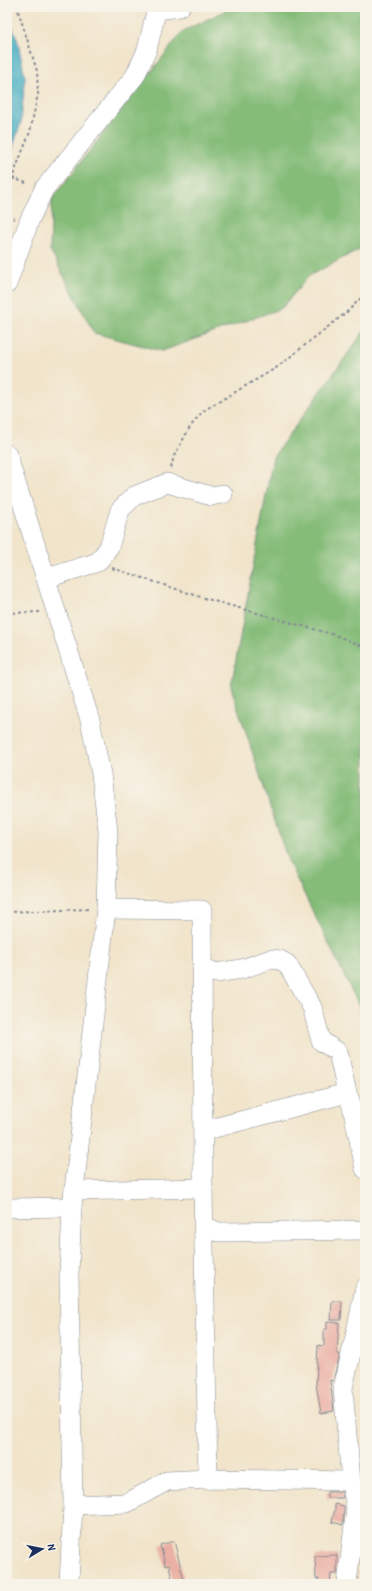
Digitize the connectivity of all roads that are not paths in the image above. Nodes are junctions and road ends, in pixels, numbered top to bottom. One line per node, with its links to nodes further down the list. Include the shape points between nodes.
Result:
1 (180, 7): 2 (street)
2 (157, 8): 3 (street, via 147,50 135,76 44,189 30,219)
3 (7, 284)
4 (7, 454): 6 (street)
5 (223, 494): 6 (street, via 211,496 167,483 134,496 120,510 108,547 98,562)
6 (47, 578): 7 (street, via 90,720 101,774 108,831)
7 (106, 909): 8 (street, via 202,910); 13 (street)
8 (202, 967): 9 (street, via 216,973 242,969 270,959 287,964 312,1007 321,1041 338,1052); 10 (street)
9 (347, 1093): 10 (street); 11 (street)
10 (203, 1131): 12 (street)
11 (365, 1168)
12 (204, 1188): 13 (street); 15 (street)
13 (73, 1199): 14 (street); 20 (street, via 69,1275)
14 (7, 1208)
15 (204, 1226): 16 (street, via 218,1232); 18 (street)
16 (365, 1230)
17 (365, 1288): 19 (street, via 343,1388)
18 (208, 1479): 19 (street); 20 (street, via 167,1480 127,1503)
19 (351, 1481): 22 (street, via 356,1508)
20 (73, 1505): 21 (street)
21 (69, 1584)
22 (346, 1584)

